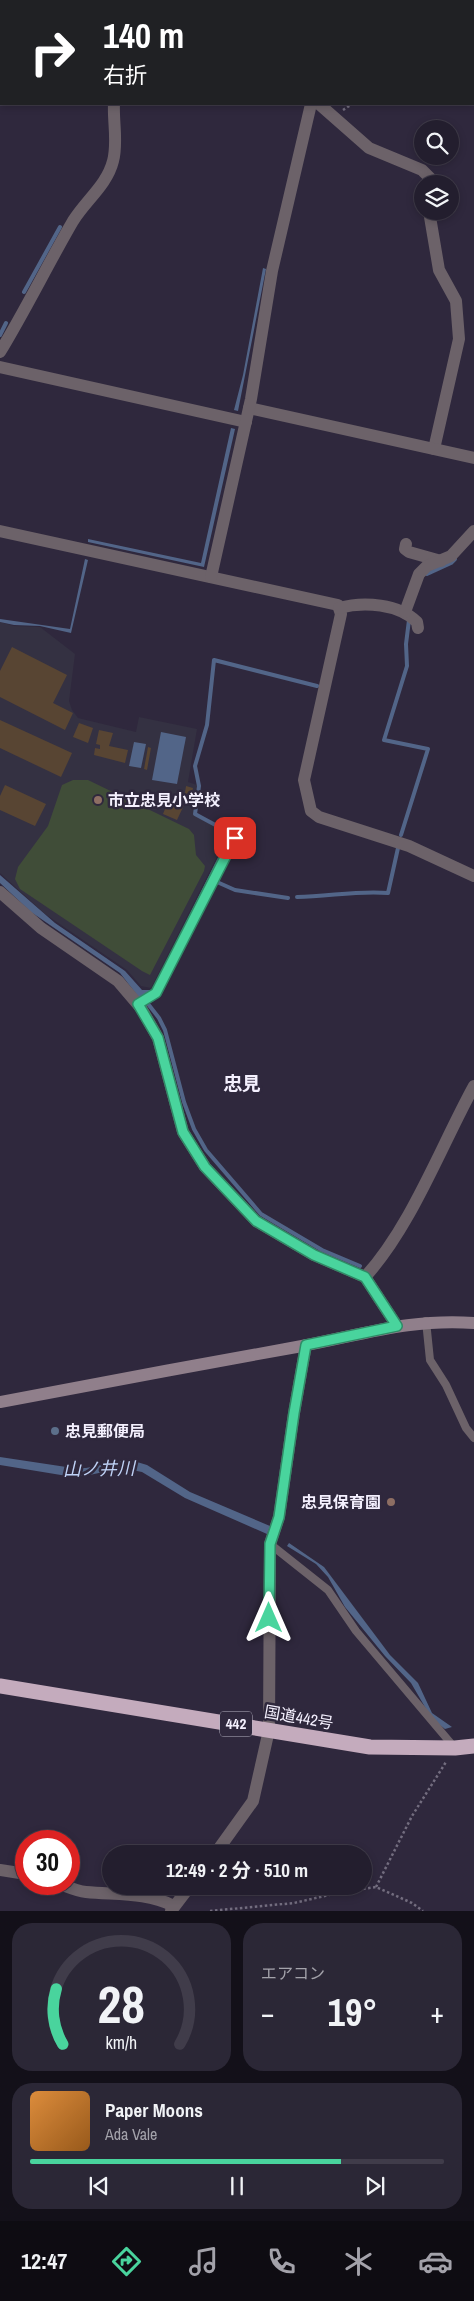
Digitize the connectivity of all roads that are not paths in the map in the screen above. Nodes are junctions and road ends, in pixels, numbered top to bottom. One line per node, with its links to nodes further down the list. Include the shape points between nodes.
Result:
1 (114, 105): 6 (street, via 114,161 106,179 74,220)
2 (310, 105): 8 (street, via 272,271)
3 (320, 105): 4 (street, via 369,148)
4 (427, 175)
5 (431, 220): 10 (street, via 439,270 456,301 459,339)
6 (0, 352)
7 (0, 367): 9 (street)
8 (249, 408): 9 (street); 10 (street)
9 (246, 422): 16 (street)
10 (434, 449): 11 (street)
11 (474, 458)
12 (0, 531): 16 (street)
13 (474, 531): 15 (street, via 451,556)
14 (406, 544): 15 (street, via 405,549 409,552)
15 (441, 561): 18 (street, via 427,566 419,574)
16 (211, 577): 17 (street, via 338,605)
17 (339, 608): 18 (street, via 375,606); 21 (street, via 341,614 304,780 311,812 319,818 409,846)
18 (405, 612): 19 (street, via 418,622)
19 (418, 628)
20 (235, 838): 23 (lane, via 156,993)
21 (474, 876)
22 (0, 892): 23 (street, via 41,928 118,981)
23 (138, 1004): 25 (street, via 158,1038 183,1132 205,1167 256,1221 314,1255)
24 (474, 1086): 25 (street, via 389,1247)
25 (365, 1277): 28 (street)
26 (426, 1321): 27 (street); 28 (street); 31 (lane, via 430,1360)
27 (474, 1323)
28 (397, 1326): 29 (street)
29 (306, 1345): 30 (street); 32 (street, via 279,1517)
30 (0, 1402)
31 (474, 1438)
32 (270, 1544): 34 (street); 36 (lane, via 328,1590 356,1631)
33 (0, 1686): 34 (highway, 国道442号 / 442)
34 (269, 1730): 36 (highway, 国道442号 / 442, via 370,1747); 37 (street, via 253,1801)
35 (474, 1746): 36 (highway, 国道442号 / 442)
36 (455, 1748)
37 (221, 1845)
38 (0, 1870): 39 (street)
39 (15, 1872)
40 (80, 1891): 42 (street, via 158,1898)
41 (183, 1895): 42 (street)
42 (172, 1909)

